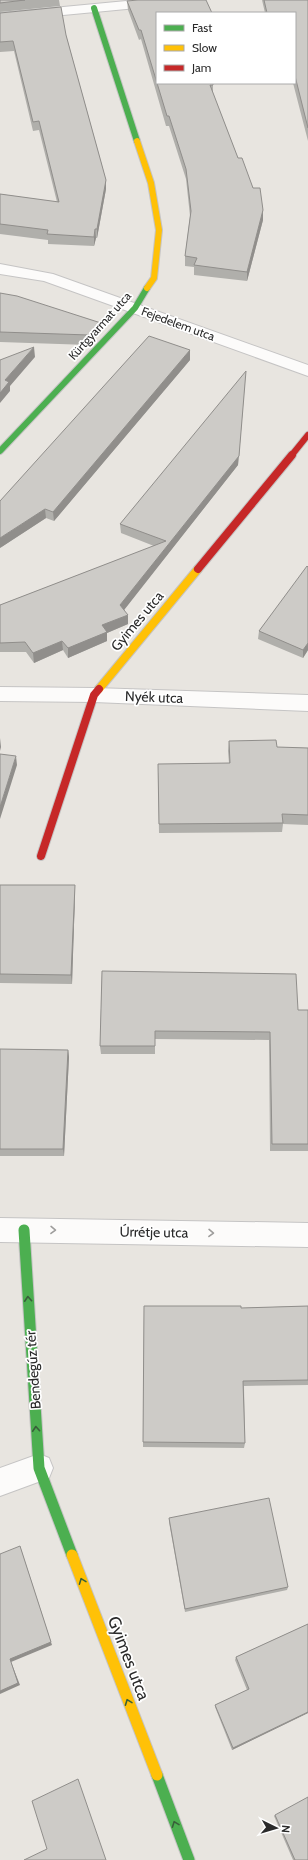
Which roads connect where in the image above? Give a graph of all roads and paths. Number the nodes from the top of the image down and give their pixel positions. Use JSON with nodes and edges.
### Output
{"nodes":[{"id":1,"x":179,"y":0,"type":"edge"},
{"id":2,"x":94,"y":8,"type":"junction"},
{"id":3,"x":0,"y":17,"type":"edge"},
{"id":4,"x":0,"y":269,"type":"edge"},
{"id":5,"x":135,"y":308,"type":"junction"},
{"id":6,"x":308,"y":371,"type":"edge"},
{"id":7,"x":308,"y":435,"type":"edge"},
{"id":8,"x":0,"y":451,"type":"edge"},
{"id":9,"x":0,"y":694,"type":"edge"},
{"id":10,"x":94,"y":695,"type":"junction"},
{"id":11,"x":308,"y":703,"type":"edge"},
{"id":12,"x":41,"y":856,"type":"dead end"},
{"id":13,"x":0,"y":1230,"type":"edge"},
{"id":14,"x":24,"y":1230,"type":"junction"},
{"id":15,"x":308,"y":1235,"type":"edge"},
{"id":16,"x":39,"y":1468,"type":"junction"},
{"id":17,"x":0,"y":1482,"type":"edge"},
{"id":18,"x":189,"y":1860,"type":"edge"}],
"edges":[{"from":1,"to":2,"type":"street"},
{"from":2,"to":3,"type":"street"},
{"from":2,"to":5,"type":"street","name":"Kürtgyarmat utca"},
{"from":4,"to":5,"type":"street","name":"Fejedelem utca"},
{"from":5,"to":6,"type":"street","name":"Fejedelem utca"},
{"from":5,"to":8,"type":"street","name":"Kürtgyarmat utca"},
{"from":7,"to":10,"type":"street","name":"Gyimes utca"},
{"from":9,"to":10,"type":"street","name":"Nyék utca"},
{"from":10,"to":11,"type":"street","name":"Nyék utca"},
{"from":10,"to":12,"type":"street","name":"Gyimes utca"},
{"from":13,"to":14,"type":"street","name":"Úrrétje utca"},
{"from":14,"to":15,"type":"street","name":"Úrrétje utca","one_way":true},
{"from":16,"to":14,"type":"street","name":"Bendegúz tér","one_way":true},
{"from":16,"to":17,"type":"street"},
{"from":18,"to":16,"type":"street","name":"Gyimes utca","one_way":true}]}
